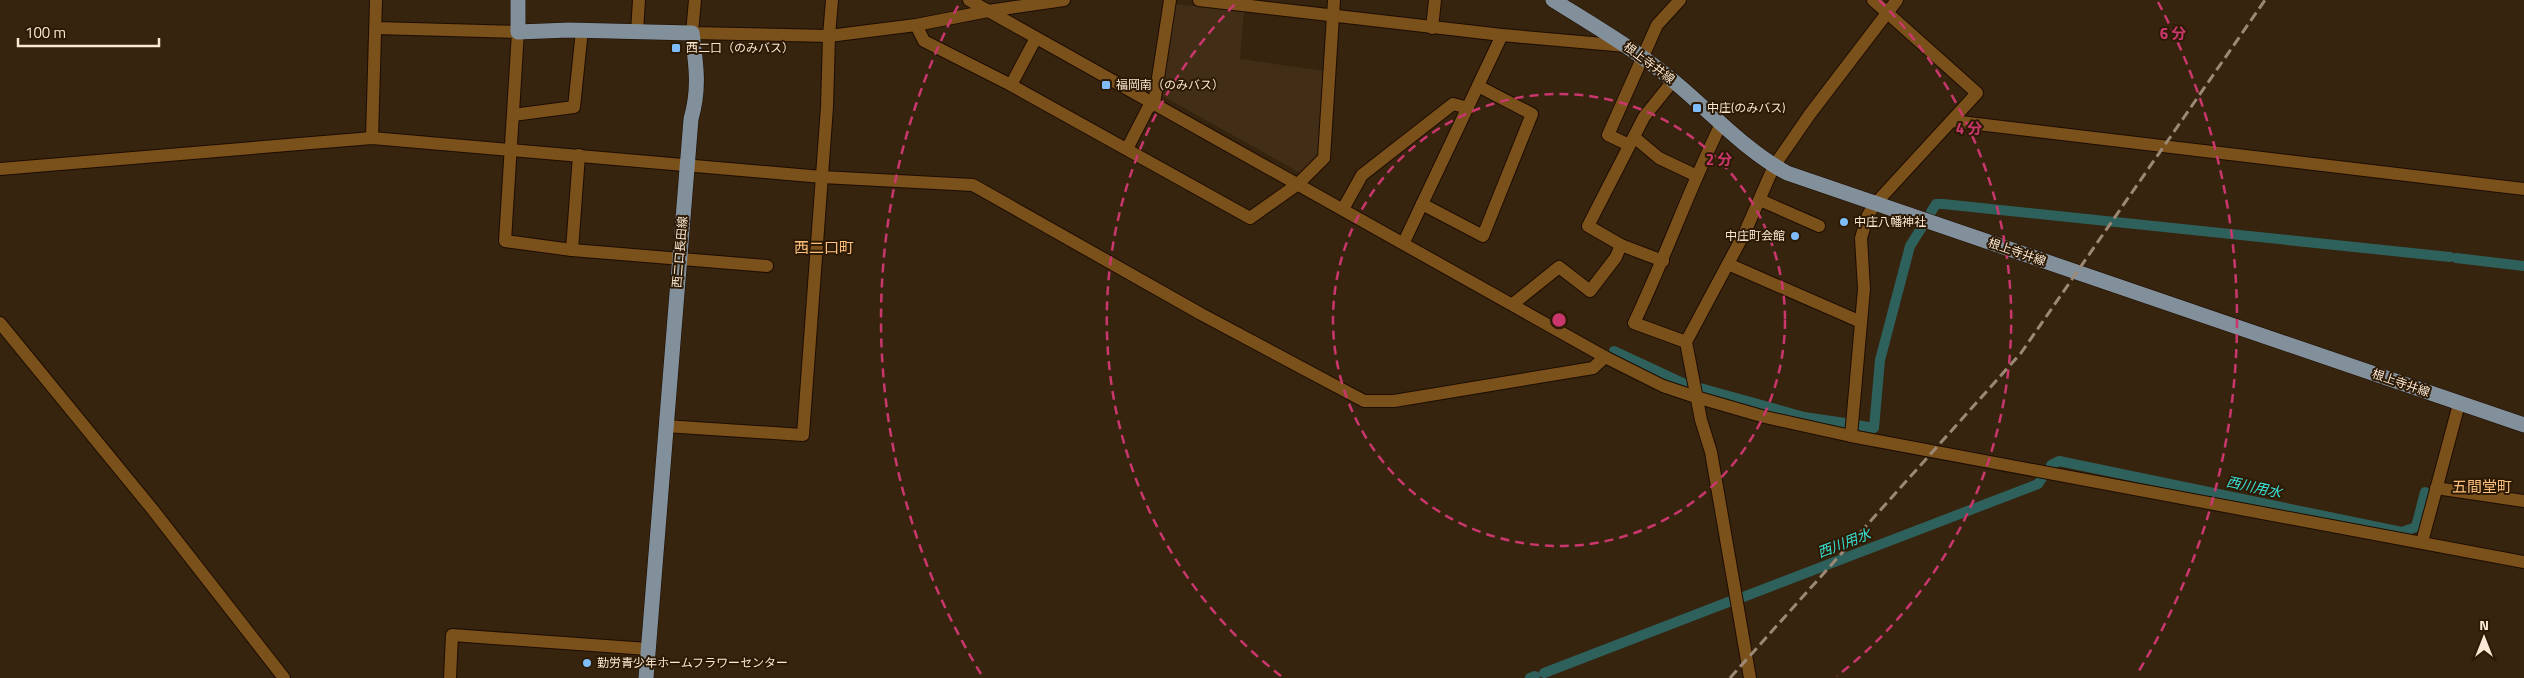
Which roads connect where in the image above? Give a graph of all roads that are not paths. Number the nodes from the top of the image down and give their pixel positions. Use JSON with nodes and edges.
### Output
{"nodes":[{"id":1,"x":376,"y":0,"type":"edge"},
{"id":2,"x":518,"y":0,"type":"edge"},
{"id":3,"x":639,"y":0,"type":"edge"},
{"id":4,"x":695,"y":0,"type":"edge"},
{"id":5,"x":832,"y":0,"type":"edge"},
{"id":6,"x":969,"y":0,"type":"edge"},
{"id":7,"x":1064,"y":0,"type":"edge"},
{"id":8,"x":1170,"y":0,"type":"edge"},
{"id":9,"x":1199,"y":0,"type":"edge"},
{"id":10,"x":1334,"y":0,"type":"edge"},
{"id":11,"x":1435,"y":0,"type":"edge"},
{"id":12,"x":1553,"y":0,"type":"edge"},
{"id":13,"x":1680,"y":0,"type":"edge"},
{"id":14,"x":1873,"y":0,"type":"edge"},
{"id":15,"x":1897,"y":0,"type":"edge"},
{"id":16,"x":1250,"y":3,"type":"edge"},
{"id":17,"x":988,"y":11,"type":"junction"},
{"id":18,"x":1886,"y":12,"type":"junction"},
{"id":19,"x":1332,"y":17,"type":"junction"},
{"id":20,"x":916,"y":25,"type":"junction"},
{"id":21,"x":376,"y":28,"type":"junction"},
{"id":22,"x":1432,"y":28,"type":"junction"},
{"id":23,"x":582,"y":30,"type":"junction"},
{"id":24,"x":518,"y":32,"type":"junction"},
{"id":25,"x":637,"y":32,"type":"junction"},
{"id":26,"x":692,"y":33,"type":"junction"},
{"id":27,"x":1502,"y":35,"type":"junction"},
{"id":28,"x":829,"y":36,"type":"junction"},
{"id":29,"x":1036,"y":38,"type":"junction"},
{"id":30,"x":1628,"y":46,"type":"junction"},
{"id":31,"x":1643,"y":57,"type":"junction"},
{"id":32,"x":1673,"y":81,"type":"junction"},
{"id":33,"x":1011,"y":85,"type":"junction"},
{"id":34,"x":1478,"y":86,"type":"junction"},
{"id":35,"x":1154,"y":104,"type":"junction"},
{"id":36,"x":1468,"y":108,"type":"junction"},
{"id":37,"x":513,"y":115,"type":"junction"},
{"id":38,"x":1952,"y":121,"type":"junction"},
{"id":39,"x":1721,"y":124,"type":"junction"},
{"id":40,"x":372,"y":138,"type":"junction"},
{"id":41,"x":1631,"y":141,"type":"junction"},
{"id":42,"x":511,"y":149,"type":"junction"},
{"id":43,"x":1127,"y":149,"type":"junction"},
{"id":44,"x":579,"y":155,"type":"junction"},
{"id":45,"x":687,"y":165,"type":"junction"},
{"id":46,"x":1774,"y":166,"type":"junction"},
{"id":47,"x":0,"y":169,"type":"edge"},
{"id":48,"x":1697,"y":176,"type":"junction"},
{"id":49,"x":822,"y":177,"type":"junction"},
{"id":50,"x":1298,"y":184,"type":"junction"},
{"id":51,"x":2524,"y":189,"type":"edge"},
{"id":52,"x":1760,"y":200,"type":"junction"},
{"id":53,"x":1422,"y":204,"type":"junction"},
{"id":54,"x":1875,"y":204,"type":"junction"},
{"id":55,"x":1343,"y":209,"type":"junction"},
{"id":56,"x":1819,"y":226,"type":"dead end"},
{"id":57,"x":1404,"y":242,"type":"junction"},
{"id":58,"x":1622,"y":245,"type":"junction"},
{"id":59,"x":572,"y":250,"type":"junction"},
{"id":60,"x":679,"y":258,"type":"junction"},
{"id":61,"x":1663,"y":261,"type":"junction"},
{"id":62,"x":1728,"y":264,"type":"junction"},
{"id":63,"x":767,"y":266,"type":"dead end"},
{"id":64,"x":1513,"y":304,"type":"junction"},
{"id":65,"x":1861,"y":322,"type":"junction"},
{"id":66,"x":0,"y":323,"type":"edge"},
{"id":67,"x":1686,"y":342,"type":"junction"},
{"id":68,"x":1605,"y":358,"type":"junction"},
{"id":69,"x":1696,"y":398,"type":"junction"},
{"id":70,"x":2459,"y":404,"type":"junction"},
{"id":71,"x":665,"y":426,"type":"junction"},
{"id":72,"x":2524,"y":426,"type":"edge"},
{"id":73,"x":1851,"y":436,"type":"junction"},
{"id":74,"x":2436,"y":488,"type":"junction"},
{"id":75,"x":2524,"y":502,"type":"edge"},
{"id":76,"x":2422,"y":542,"type":"junction"},
{"id":77,"x":2524,"y":562,"type":"edge"},
{"id":78,"x":648,"y":649,"type":"junction"},
{"id":79,"x":284,"y":678,"type":"edge"},
{"id":80,"x":450,"y":678,"type":"edge"},
{"id":81,"x":646,"y":678,"type":"edge"},
{"id":82,"x":1750,"y":678,"type":"edge"}],
"edges":[{"from":1,"to":21,"type":"street"},
{"from":2,"to":24,"type":"main road"},
{"from":3,"to":25,"type":"street"},
{"from":4,"to":26,"type":"street"},
{"from":5,"to":28,"type":"street"},
{"from":6,"to":17,"type":"street"},
{"from":7,"to":17,"type":"street"},
{"from":8,"to":35,"type":"street"},
{"from":9,"to":16,"type":"street"},
{"from":10,"to":19,"type":"street"},
{"from":11,"to":22,"type":"street"},
{"from":12,"to":30,"type":"main road","name":"根上寺井線"},
{"from":13,"to":31,"type":"street"},
{"from":14,"to":18,"type":"street"},
{"from":15,"to":18,"type":"street"},
{"from":16,"to":19,"type":"street"},
{"from":17,"to":20,"type":"street"},
{"from":17,"to":29,"type":"street"},
{"from":18,"to":38,"type":"street"},
{"from":18,"to":46,"type":"street"},
{"from":19,"to":22,"type":"street"},
{"from":19,"to":50,"type":"street"},
{"from":20,"to":28,"type":"street"},
{"from":20,"to":33,"type":"street"},
{"from":21,"to":24,"type":"street"},
{"from":21,"to":40,"type":"street"},
{"from":22,"to":27,"type":"street"},
{"from":23,"to":24,"type":"main road"},
{"from":23,"to":25,"type":"main road"},
{"from":23,"to":37,"type":"street"},
{"from":24,"to":37,"type":"street"},
{"from":25,"to":26,"type":"main road"},
{"from":26,"to":28,"type":"street"},
{"from":26,"to":45,"type":"main road","name":"西二口長田線"},
{"from":27,"to":30,"type":"street"},
{"from":27,"to":34,"type":"street"},
{"from":28,"to":49,"type":"street"},
{"from":29,"to":33,"type":"street"},
{"from":29,"to":35,"type":"street"},
{"from":30,"to":31,"type":"main road","name":"根上寺井線"},
{"from":31,"to":32,"type":"main road","name":"根上寺井線"},
{"from":31,"to":41,"type":"street"},
{"from":32,"to":39,"type":"main road","name":"根上寺井線"},
{"from":32,"to":41,"type":"street"},
{"from":33,"to":43,"type":"street"},
{"from":34,"to":36,"type":"street"},
{"from":34,"to":53,"type":"street"},
{"from":35,"to":43,"type":"street"},
{"from":35,"to":50,"type":"street"},
{"from":36,"to":53,"type":"street"},
{"from":36,"to":55,"type":"street"},
{"from":37,"to":42,"type":"street"},
{"from":38,"to":51,"type":"street"},
{"from":38,"to":54,"type":"street"},
{"from":39,"to":46,"type":"main road","name":"根上寺井線"},
{"from":39,"to":48,"type":"street"},
{"from":40,"to":42,"type":"street"},
{"from":40,"to":47,"type":"street"},
{"from":41,"to":48,"type":"street"},
{"from":41,"to":58,"type":"street"},
{"from":42,"to":44,"type":"street"},
{"from":42,"to":59,"type":"street"},
{"from":43,"to":50,"type":"street"},
{"from":44,"to":45,"type":"street"},
{"from":44,"to":59,"type":"street"},
{"from":45,"to":49,"type":"street"},
{"from":45,"to":60,"type":"main road","name":"西二口長田線"},
{"from":46,"to":52,"type":"street"},
{"from":46,"to":54,"type":"main road","name":"根上寺井線"},
{"from":48,"to":61,"type":"street"},
{"from":49,"to":68,"type":"street"},
{"from":49,"to":71,"type":"street"},
{"from":50,"to":55,"type":"street"},
{"from":52,"to":56,"type":"street"},
{"from":52,"to":62,"type":"street"},
{"from":53,"to":57,"type":"street"},
{"from":54,"to":65,"type":"street"},
{"from":54,"to":70,"type":"main road","name":"根上寺井線"},
{"from":55,"to":57,"type":"street"},
{"from":57,"to":64,"type":"street"},
{"from":58,"to":61,"type":"street"},
{"from":58,"to":64,"type":"street"},
{"from":59,"to":60,"type":"street"},
{"from":60,"to":63,"type":"street"},
{"from":60,"to":71,"type":"main road","name":"西二口長田線"},
{"from":61,"to":67,"type":"street"},
{"from":62,"to":65,"type":"street"},
{"from":62,"to":67,"type":"street"},
{"from":64,"to":68,"type":"street"},
{"from":65,"to":73,"type":"street"},
{"from":66,"to":79,"type":"street"},
{"from":67,"to":69,"type":"street"},
{"from":68,"to":69,"type":"street"},
{"from":69,"to":73,"type":"street"},
{"from":69,"to":82,"type":"street"},
{"from":70,"to":72,"type":"main road","name":"根上寺井線"},
{"from":70,"to":74,"type":"street"},
{"from":71,"to":78,"type":"main road","name":"西二口長田線"},
{"from":73,"to":76,"type":"street"},
{"from":74,"to":75,"type":"street"},
{"from":74,"to":76,"type":"street"},
{"from":76,"to":77,"type":"street"},
{"from":78,"to":80,"type":"street"},
{"from":78,"to":81,"type":"main road","name":"西二口長田線"}]}
